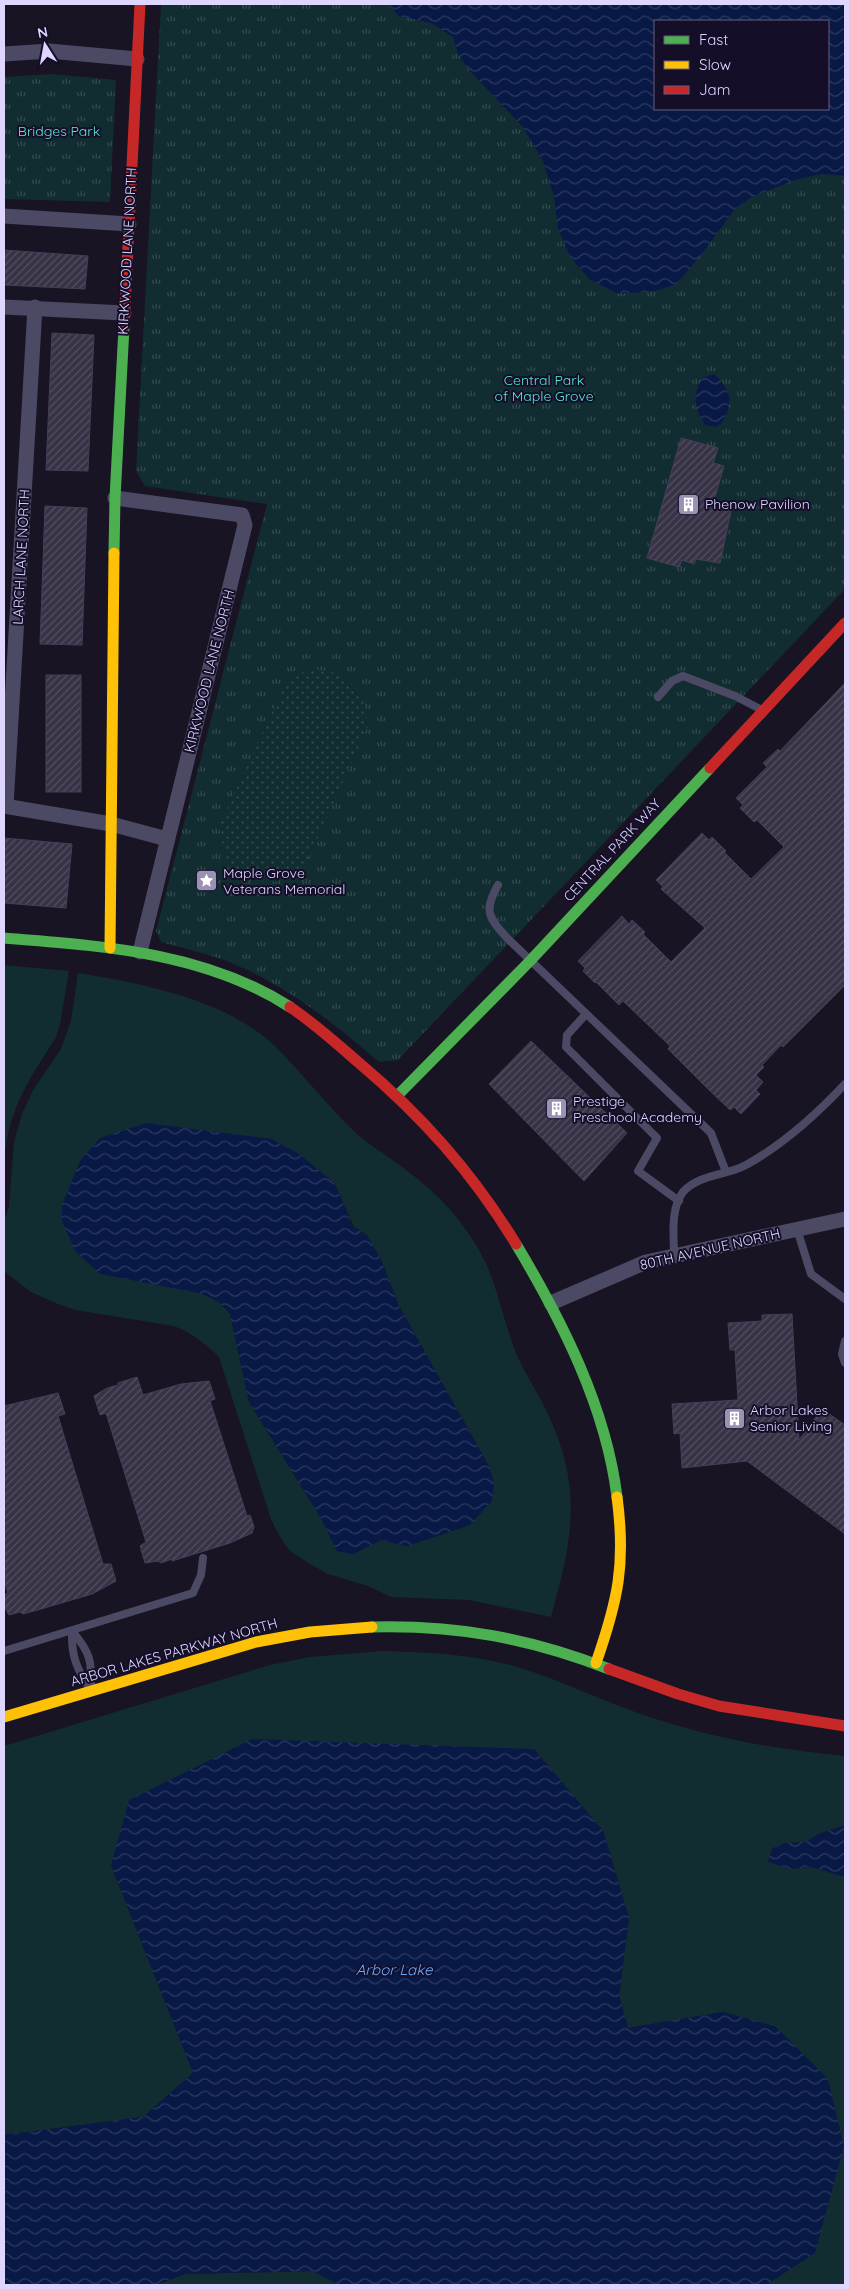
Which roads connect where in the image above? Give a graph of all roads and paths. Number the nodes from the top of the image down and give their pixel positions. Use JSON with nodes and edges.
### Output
{"nodes":[{"id":1,"x":140,"y":4,"type":"edge"},
{"id":2,"x":4,"y":54,"type":"edge"},
{"id":3,"x":137,"y":60,"type":"junction"},
{"id":4,"x":4,"y":216,"type":"edge"},
{"id":5,"x":129,"y":224,"type":"junction"},
{"id":6,"x":4,"y":307,"type":"edge"},
{"id":7,"x":35,"y":307,"type":"junction"},
{"id":8,"x":124,"y":313,"type":"junction"},
{"id":9,"x":115,"y":498,"type":"junction"},
{"id":10,"x":845,"y":623,"type":"edge"},
{"id":11,"x":658,"y":698,"type":"dead end"},
{"id":12,"x":762,"y":710,"type":"junction"},
{"id":13,"x":5,"y":806,"type":"edge"},
{"id":14,"x":111,"y":824,"type":"junction"},
{"id":15,"x":167,"y":839,"type":"junction"},
{"id":16,"x":498,"y":885,"type":"dead end"},
{"id":17,"x":4,"y":938,"type":"edge"},
{"id":18,"x":110,"y":948,"type":"junction"},
{"id":19,"x":140,"y":952,"type":"junction"},
{"id":20,"x":530,"y":961,"type":"junction"},
{"id":21,"x":586,"y":1014,"type":"junction"},
{"id":22,"x":845,"y":1084,"type":"edge"},
{"id":23,"x":397,"y":1096,"type":"junction"},
{"id":24,"x":726,"y":1172,"type":"junction"},
{"id":25,"x":679,"y":1201,"type":"junction"},
{"id":26,"x":845,"y":1219,"type":"edge"},
{"id":27,"x":797,"y":1229,"type":"junction"},
{"id":28,"x":674,"y":1255,"type":"junction"},
{"id":29,"x":845,"y":1299,"type":"edge"},
{"id":30,"x":551,"y":1303,"type":"junction"},
{"id":31,"x":845,"y":1341,"type":"edge"},
{"id":32,"x":845,"y":1363,"type":"edge"},
{"id":33,"x":203,"y":1558,"type":"dead end"},
{"id":34,"x":72,"y":1631,"type":"junction"},
{"id":35,"x":4,"y":1651,"type":"edge"},
{"id":36,"x":596,"y":1664,"type":"junction"},
{"id":37,"x":91,"y":1691,"type":"junction"},
{"id":38,"x":4,"y":1717,"type":"edge"},
{"id":39,"x":845,"y":1717,"type":"edge"},
{"id":40,"x":821,"y":1722,"type":"junction"},
{"id":41,"x":845,"y":1726,"type":"edge"}],
"edges":[{"from":1,"to":3,"type":"street","name":"KIRKWOOD LANE NORTH"},
{"from":2,"to":3,"type":"street"},
{"from":3,"to":5,"type":"street","name":"KIRKWOOD LANE NORTH"},
{"from":4,"to":5,"type":"street"},
{"from":5,"to":8,"type":"street","name":"KIRKWOOD LANE NORTH"},
{"from":6,"to":7,"type":"street"},
{"from":7,"to":8,"type":"street"},
{"from":7,"to":13,"type":"street","name":"LARCH LANE NORTH"},
{"from":8,"to":9,"type":"street","name":"KIRKWOOD LANE NORTH"},
{"from":9,"to":14,"type":"street","name":"KIRKWOOD LANE NORTH"},
{"from":9,"to":15,"type":"street","name":"KIRKWOOD LANE NORTH"},
{"from":10,"to":12,"type":"street","name":"CENTRAL PARK WAY"},
{"from":11,"to":12,"type":"lane"},
{"from":12,"to":20,"type":"street","name":"CENTRAL PARK WAY"},
{"from":13,"to":14,"type":"street"},
{"from":14,"to":15,"type":"street"},
{"from":14,"to":18,"type":"street","name":"KIRKWOOD LANE NORTH"},
{"from":15,"to":19,"type":"street","name":"KIRKWOOD LANE NORTH"},
{"from":16,"to":20,"type":"lane"},
{"from":17,"to":18,"type":"street"},
{"from":18,"to":19,"type":"street"},
{"from":19,"to":23,"type":"street"},
{"from":20,"to":21,"type":"lane"},
{"from":20,"to":23,"type":"street","name":"CENTRAL PARK WAY"},
{"from":21,"to":24,"type":"lane"},
{"from":21,"to":25,"type":"lane"},
{"from":22,"to":24,"type":"lane"},
{"from":23,"to":30,"type":"street"},
{"from":24,"to":25,"type":"lane"},
{"from":25,"to":28,"type":"lane"},
{"from":26,"to":27,"type":"street","name":"80TH AVENUE NORTH"},
{"from":27,"to":28,"type":"street","name":"80TH AVENUE NORTH"},
{"from":27,"to":29,"type":"lane"},
{"from":28,"to":30,"type":"street","name":"80TH AVENUE NORTH"},
{"from":30,"to":36,"type":"street"},
{"from":31,"to":32,"type":"lane"},
{"from":33,"to":34,"type":"lane"},
{"from":34,"to":35,"type":"lane"},
{"from":34,"to":37,"type":"lane"},
{"from":34,"to":37,"type":"lane"},
{"from":36,"to":37,"type":"street","name":"ARBOR LAKES PARKWAY NORTH"},
{"from":36,"to":40,"type":"street","name":"ARBOR LAKES PARKWAY NORTH"},
{"from":37,"to":38,"type":"street","name":"ARBOR LAKES PARKWAY NORTH"},
{"from":39,"to":40,"type":"street","name":"ARBOR LAKES PARKWAY NORTH"},
{"from":40,"to":41,"type":"street","name":"ARBOR LAKES PARKWAY NORTH"}]}
